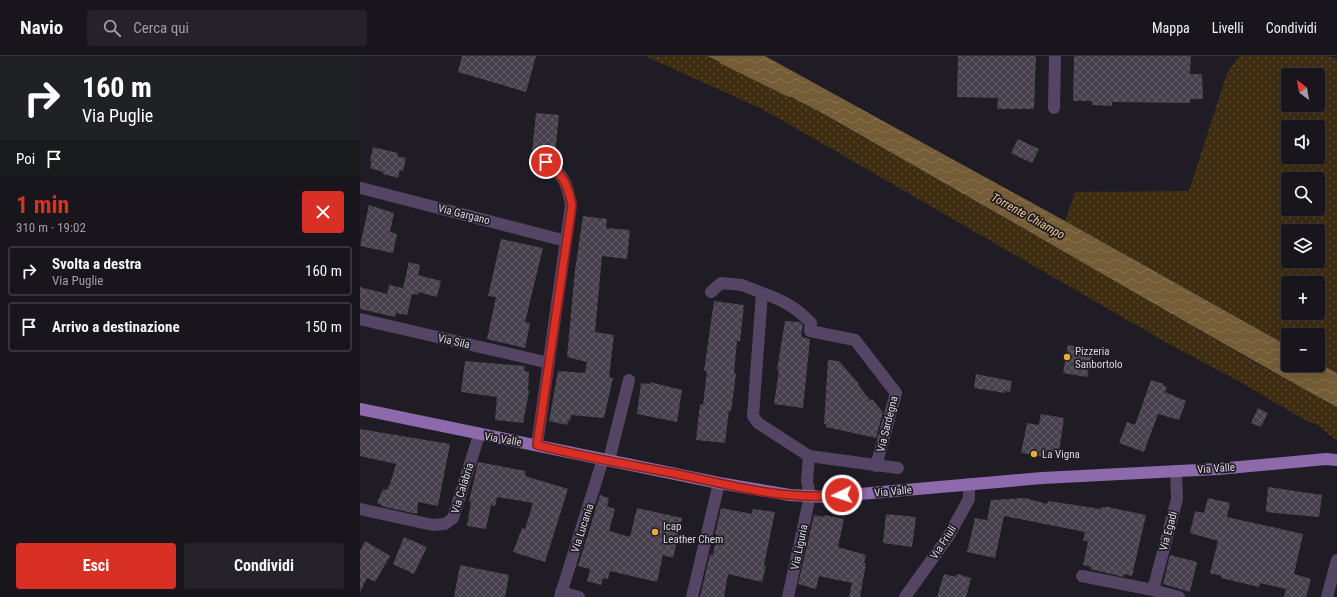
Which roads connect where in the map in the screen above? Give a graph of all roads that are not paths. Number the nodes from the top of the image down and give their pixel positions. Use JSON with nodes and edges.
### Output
{"nodes":[{"id":1,"x":1055,"y":56,"type":"edge"},
{"id":2,"x":1054,"y":108,"type":"dead end"},
{"id":3,"x":546,"y":162,"type":"dead end"},
{"id":4,"x":361,"y":188,"type":"edge"},
{"id":5,"x":566,"y":241,"type":"junction"},
{"id":6,"x":711,"y":292,"type":"dead end"},
{"id":7,"x":762,"y":293,"type":"junction"},
{"id":8,"x":360,"y":319,"type":"edge"},
{"id":9,"x":549,"y":363,"type":"junction"},
{"id":10,"x":629,"y":380,"type":"dead end"},
{"id":11,"x":360,"y":409,"type":"edge"},
{"id":12,"x":479,"y":434,"type":"junction"},
{"id":13,"x":537,"y":445,"type":"junction"},
{"id":14,"x":809,"y":456,"type":"junction"},
{"id":15,"x":606,"y":460,"type":"junction"},
{"id":16,"x":1337,"y":460,"type":"edge"},
{"id":17,"x":876,"y":466,"type":"junction"},
{"id":18,"x":898,"y":468,"type":"dead end"},
{"id":19,"x":1176,"y":471,"type":"junction"},
{"id":20,"x":719,"y":483,"type":"junction"},
{"id":21,"x":969,"y":484,"type":"junction"},
{"id":22,"x":810,"y":496,"type":"junction"},
{"id":23,"x":360,"y":509,"type":"edge"},
{"id":24,"x":1336,"y":566,"type":"edge"},
{"id":25,"x":1082,"y":576,"type":"dead end"},
{"id":26,"x":1153,"y":590,"type":"junction"},
{"id":27,"x":561,"y":594,"type":"edge"},
{"id":28,"x":908,"y":596,"type":"edge"},
{"id":29,"x":579,"y":597,"type":"edge"},
{"id":30,"x":692,"y":597,"type":"edge"},
{"id":31,"x":788,"y":597,"type":"edge"},
{"id":32,"x":1179,"y":597,"type":"edge"},
{"id":33,"x":1327,"y":597,"type":"edge"}],
"edges":[{"from":1,"to":2,"type":"street"},
{"from":3,"to":5,"type":"street"},
{"from":4,"to":5,"type":"street","name":"Via Gargano"},
{"from":5,"to":9,"type":"street"},
{"from":6,"to":7,"type":"street","name":"Via Sardegna"},
{"from":7,"to":14,"type":"street","name":"Via Sardegna"},
{"from":7,"to":17,"type":"street","name":"Via Sardegna"},
{"from":8,"to":9,"type":"street","name":"Via Sila"},
{"from":9,"to":13,"type":"street"},
{"from":10,"to":15,"type":"street","name":"Via Lucania"},
{"from":11,"to":12,"type":"main road","name":"Via Valle"},
{"from":12,"to":13,"type":"main road","name":"Via Valle"},
{"from":12,"to":23,"type":"street","name":"Via Calabria"},
{"from":13,"to":15,"type":"main road","name":"Via Valle"},
{"from":14,"to":17,"type":"street","name":"Via Sardegna"},
{"from":14,"to":22,"type":"street"},
{"from":15,"to":20,"type":"main road","name":"Via Valle"},
{"from":15,"to":27,"type":"street","name":"Via Lucania"},
{"from":16,"to":19,"type":"main road","name":"Via Valle"},
{"from":17,"to":18,"type":"street","name":"Via Sardegna"},
{"from":19,"to":21,"type":"main road","name":"Via Valle"},
{"from":19,"to":26,"type":"street","name":"Via Egadi"},
{"from":20,"to":22,"type":"main road","name":"Via Valle"},
{"from":20,"to":30,"type":"street"},
{"from":21,"to":22,"type":"main road","name":"Via Valle"},
{"from":21,"to":28,"type":"street","name":"Via Friuli"},
{"from":22,"to":31,"type":"street","name":"Via Liguria"},
{"from":24,"to":33,"type":"street"},
{"from":25,"to":26,"type":"street"},
{"from":26,"to":32,"type":"street"},
{"from":27,"to":29,"type":"street"}]}
